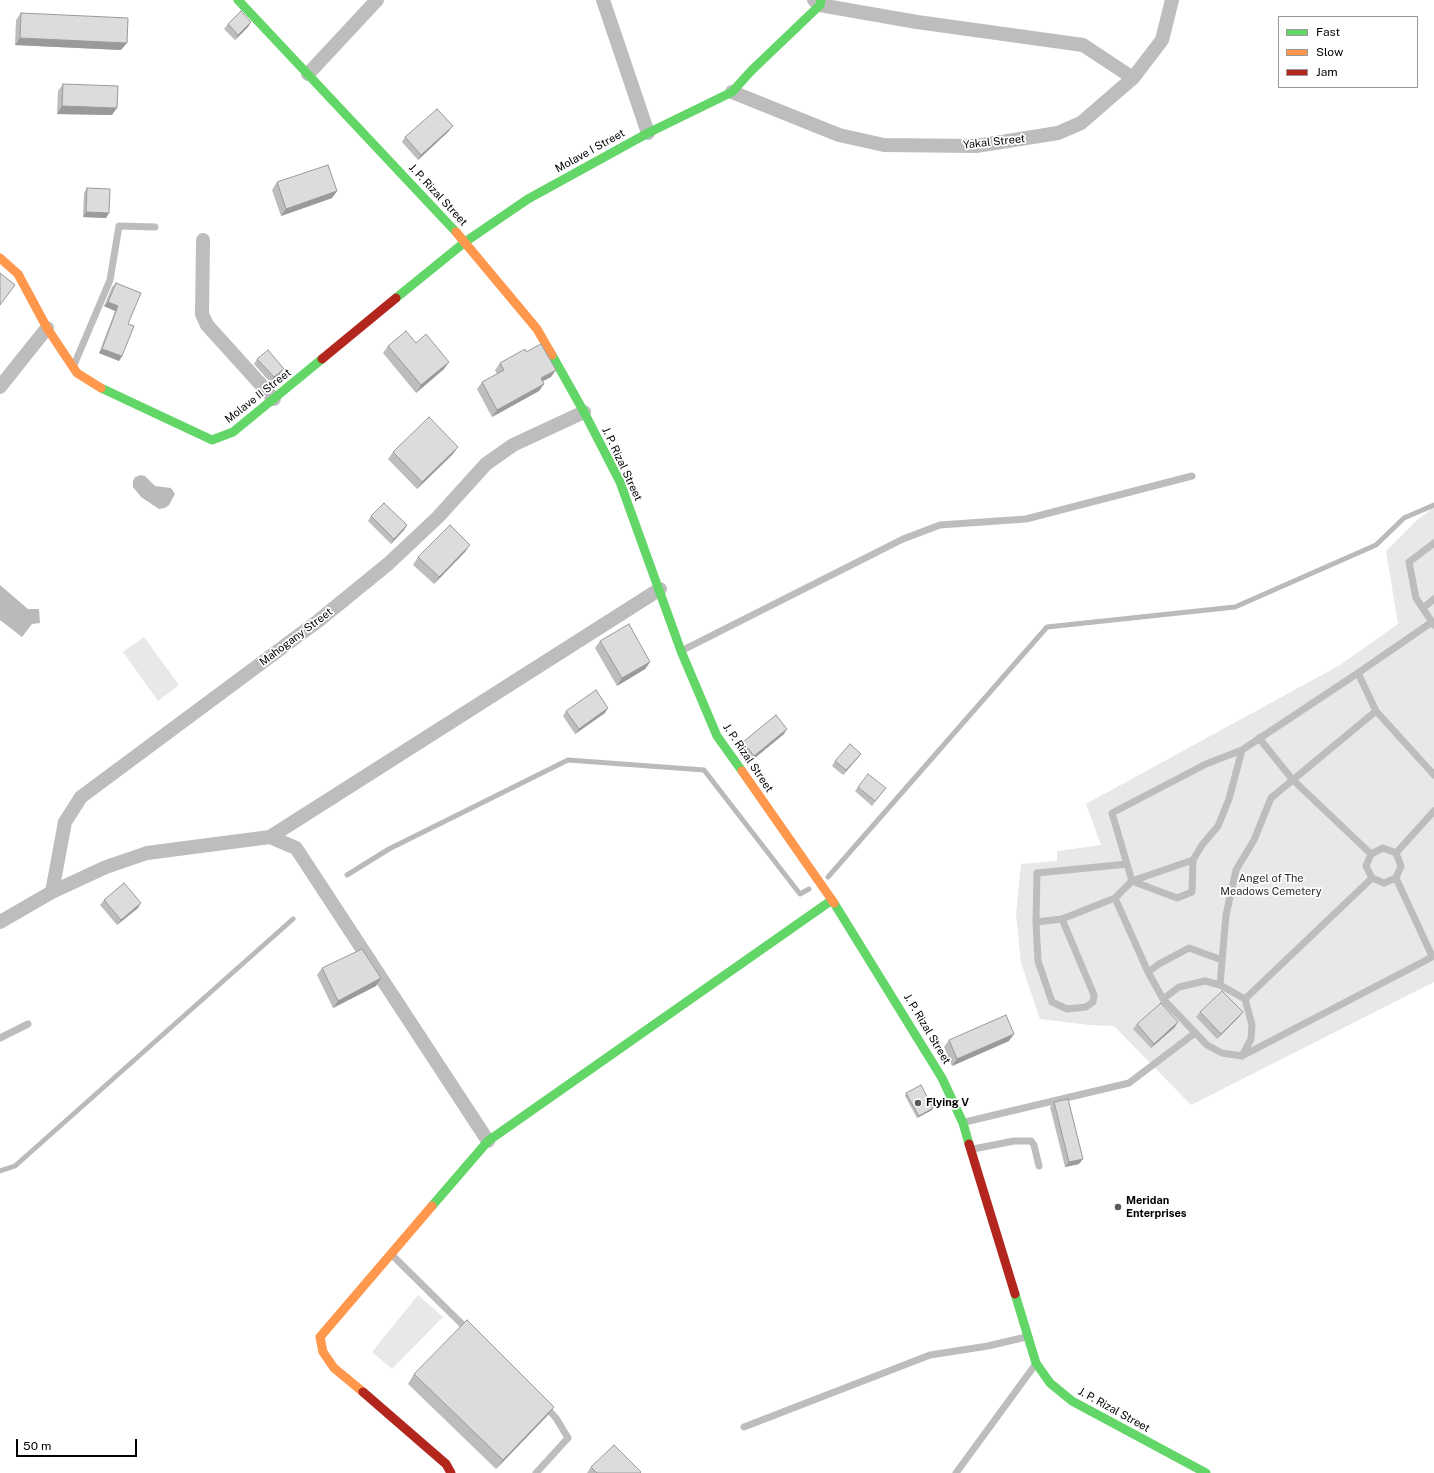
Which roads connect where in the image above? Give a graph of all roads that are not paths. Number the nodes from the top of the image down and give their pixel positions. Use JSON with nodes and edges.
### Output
{"nodes":[{"id":1,"x":238,"y":0,"type":"edge"},
{"id":2,"x":377,"y":0,"type":"edge"},
{"id":3,"x":602,"y":0,"type":"edge"},
{"id":4,"x":1172,"y":0,"type":"edge"},
{"id":5,"x":818,"y":2,"type":"edge"},
{"id":6,"x":308,"y":74,"type":"junction"},
{"id":7,"x":1133,"y":78,"type":"junction"},
{"id":8,"x":732,"y":92,"type":"junction"},
{"id":9,"x":648,"y":133,"type":"junction"},
{"id":10,"x":155,"y":227,"type":"dead end"},
{"id":11,"x":203,"y":240,"type":"dead end"},
{"id":12,"x":465,"y":242,"type":"junction"},
{"id":13,"x":0,"y":258,"type":"edge"},
{"id":14,"x":47,"y":328,"type":"junction"},
{"id":15,"x":73,"y":367,"type":"junction"},
{"id":16,"x":0,"y":387,"type":"edge"},
{"id":17,"x":274,"y":399,"type":"junction"},
{"id":18,"x":584,"y":412,"type":"junction"},
{"id":19,"x":1192,"y":476,"type":"dead end"},
{"id":20,"x":1434,"y":543,"type":"edge"},
{"id":21,"x":660,"y":589,"type":"junction"},
{"id":22,"x":1434,"y":599,"type":"edge"},
{"id":23,"x":1423,"y":608,"type":"junction"},
{"id":24,"x":1433,"y":624,"type":"edge"},
{"id":25,"x":682,"y":651,"type":"junction"},
{"id":26,"x":1358,"y":673,"type":"junction"},
{"id":27,"x":1376,"y":711,"type":"junction"},
{"id":28,"x":1259,"y":738,"type":"junction"},
{"id":29,"x":1242,"y":750,"type":"junction"},
{"id":30,"x":1434,"y":776,"type":"edge"},
{"id":31,"x":1292,"y":779,"type":"junction"},
{"id":32,"x":1434,"y":812,"type":"edge"},
{"id":33,"x":270,"y":836,"type":"junction"},
{"id":34,"x":1396,"y":853,"type":"junction"},
{"id":35,"x":1371,"y":854,"type":"junction"},
{"id":36,"x":1193,"y":860,"type":"junction"},
{"id":37,"x":1127,"y":864,"type":"junction"},
{"id":38,"x":1372,"y":878,"type":"junction"},
{"id":39,"x":1396,"y":878,"type":"junction"},
{"id":40,"x":1132,"y":881,"type":"junction"},
{"id":41,"x":52,"y":892,"type":"junction"},
{"id":42,"x":1114,"y":898,"type":"junction"},
{"id":43,"x":832,"y":900,"type":"junction"},
{"id":44,"x":1062,"y":919,"type":"junction"},
{"id":45,"x":0,"y":922,"type":"edge"},
{"id":46,"x":1036,"y":922,"type":"junction"},
{"id":47,"x":1433,"y":956,"type":"edge"},
{"id":48,"x":1222,"y":960,"type":"junction"},
{"id":49,"x":1148,"y":972,"type":"junction"},
{"id":50,"x":1220,"y":985,"type":"junction"},
{"id":51,"x":1163,"y":999,"type":"junction"},
{"id":52,"x":1245,"y":999,"type":"junction"},
{"id":53,"x":28,"y":1024,"type":"dead end"},
{"id":54,"x":1195,"y":1032,"type":"junction"},
{"id":55,"x":0,"y":1038,"type":"edge"},
{"id":56,"x":1242,"y":1056,"type":"junction"},
{"id":57,"x":963,"y":1123,"type":"junction"},
{"id":58,"x":488,"y":1141,"type":"junction"},
{"id":59,"x":971,"y":1149,"type":"junction"},
{"id":60,"x":1039,"y":1166,"type":"dead end"},
{"id":61,"x":391,"y":1254,"type":"junction"},
{"id":62,"x":1028,"y":1336,"type":"junction"},
{"id":63,"x":475,"y":1338,"type":"edge"},
{"id":64,"x":1036,"y":1363,"type":"junction"},
{"id":65,"x":540,"y":1402,"type":"edge"},
{"id":66,"x":744,"y":1427,"type":"dead end"},
{"id":67,"x":452,"y":1473,"type":"edge"},
{"id":68,"x":536,"y":1473,"type":"edge"},
{"id":69,"x":956,"y":1473,"type":"edge"},
{"id":70,"x":1206,"y":1473,"type":"edge"}],
"edges":[{"from":1,"to":6,"type":"street","name":"J. P. Rizal Street"},
{"from":2,"to":6,"type":"street"},
{"from":3,"to":9,"type":"street"},
{"from":4,"to":7,"type":"street","name":"Yakal Street"},
{"from":5,"to":7,"type":"street"},
{"from":5,"to":8,"type":"street"},
{"from":6,"to":12,"type":"street","name":"J. P. Rizal Street"},
{"from":7,"to":8,"type":"street","name":"Yakal Street"},
{"from":8,"to":9,"type":"street","name":"Molave I Street"},
{"from":9,"to":12,"type":"street","name":"Molave I Street"},
{"from":10,"to":15,"type":"lane"},
{"from":11,"to":17,"type":"street"},
{"from":12,"to":17,"type":"street","name":"Molave II Street"},
{"from":12,"to":18,"type":"street","name":"J. P. Rizal Street"},
{"from":13,"to":14,"type":"street","name":"Molave II Street"},
{"from":14,"to":15,"type":"street","name":"Molave II Street"},
{"from":14,"to":16,"type":"street"},
{"from":15,"to":17,"type":"street","name":"Molave II Street"},
{"from":18,"to":21,"type":"street","name":"J. P. Rizal Street"},
{"from":18,"to":41,"type":"street","name":"Mahogany Street"},
{"from":19,"to":25,"type":"lane"},
{"from":20,"to":23,"type":"lane"},
{"from":21,"to":25,"type":"street","name":"J. P. Rizal Street"},
{"from":21,"to":33,"type":"street"},
{"from":22,"to":23,"type":"lane"},
{"from":23,"to":24,"type":"lane"},
{"from":24,"to":26,"type":"lane"},
{"from":25,"to":43,"type":"street","name":"J. P. Rizal Street"},
{"from":26,"to":27,"type":"lane"},
{"from":26,"to":28,"type":"lane"},
{"from":27,"to":30,"type":"lane"},
{"from":27,"to":31,"type":"lane"},
{"from":28,"to":29,"type":"lane"},
{"from":28,"to":31,"type":"lane"},
{"from":29,"to":36,"type":"lane"},
{"from":29,"to":37,"type":"lane"},
{"from":31,"to":35,"type":"lane"},
{"from":31,"to":48,"type":"lane"},
{"from":32,"to":34,"type":"lane"},
{"from":33,"to":41,"type":"street"},
{"from":33,"to":58,"type":"street"},
{"from":34,"to":35,"type":"lane"},
{"from":34,"to":39,"type":"lane"},
{"from":35,"to":38,"type":"lane"},
{"from":36,"to":40,"type":"lane"},
{"from":36,"to":40,"type":"lane"},
{"from":37,"to":40,"type":"lane"},
{"from":37,"to":46,"type":"lane"},
{"from":38,"to":39,"type":"lane"},
{"from":38,"to":52,"type":"lane"},
{"from":39,"to":47,"type":"lane"},
{"from":40,"to":42,"type":"lane"},
{"from":41,"to":45,"type":"street"},
{"from":42,"to":44,"type":"lane"},
{"from":42,"to":49,"type":"lane"},
{"from":43,"to":57,"type":"street","name":"J. P. Rizal Street"},
{"from":43,"to":58,"type":"street"},
{"from":44,"to":46,"type":"lane"},
{"from":44,"to":46,"type":"lane"},
{"from":47,"to":56,"type":"lane"},
{"from":48,"to":49,"type":"lane"},
{"from":48,"to":50,"type":"lane"},
{"from":49,"to":51,"type":"lane"},
{"from":50,"to":51,"type":"lane"},
{"from":50,"to":52,"type":"lane"},
{"from":51,"to":54,"type":"lane"},
{"from":52,"to":56,"type":"lane"},
{"from":53,"to":55,"type":"lane"},
{"from":54,"to":56,"type":"lane"},
{"from":54,"to":57,"type":"lane"},
{"from":57,"to":59,"type":"street","name":"J. P. Rizal Street"},
{"from":58,"to":61,"type":"street"},
{"from":59,"to":60,"type":"lane"},
{"from":59,"to":62,"type":"street","name":"J. P. Rizal Street"},
{"from":61,"to":63,"type":"lane"},
{"from":61,"to":67,"type":"street"},
{"from":62,"to":64,"type":"street","name":"J. P. Rizal Street"},
{"from":62,"to":66,"type":"lane"},
{"from":64,"to":69,"type":"lane"},
{"from":64,"to":70,"type":"street","name":"J. P. Rizal Street"},
{"from":65,"to":68,"type":"lane"}]}
